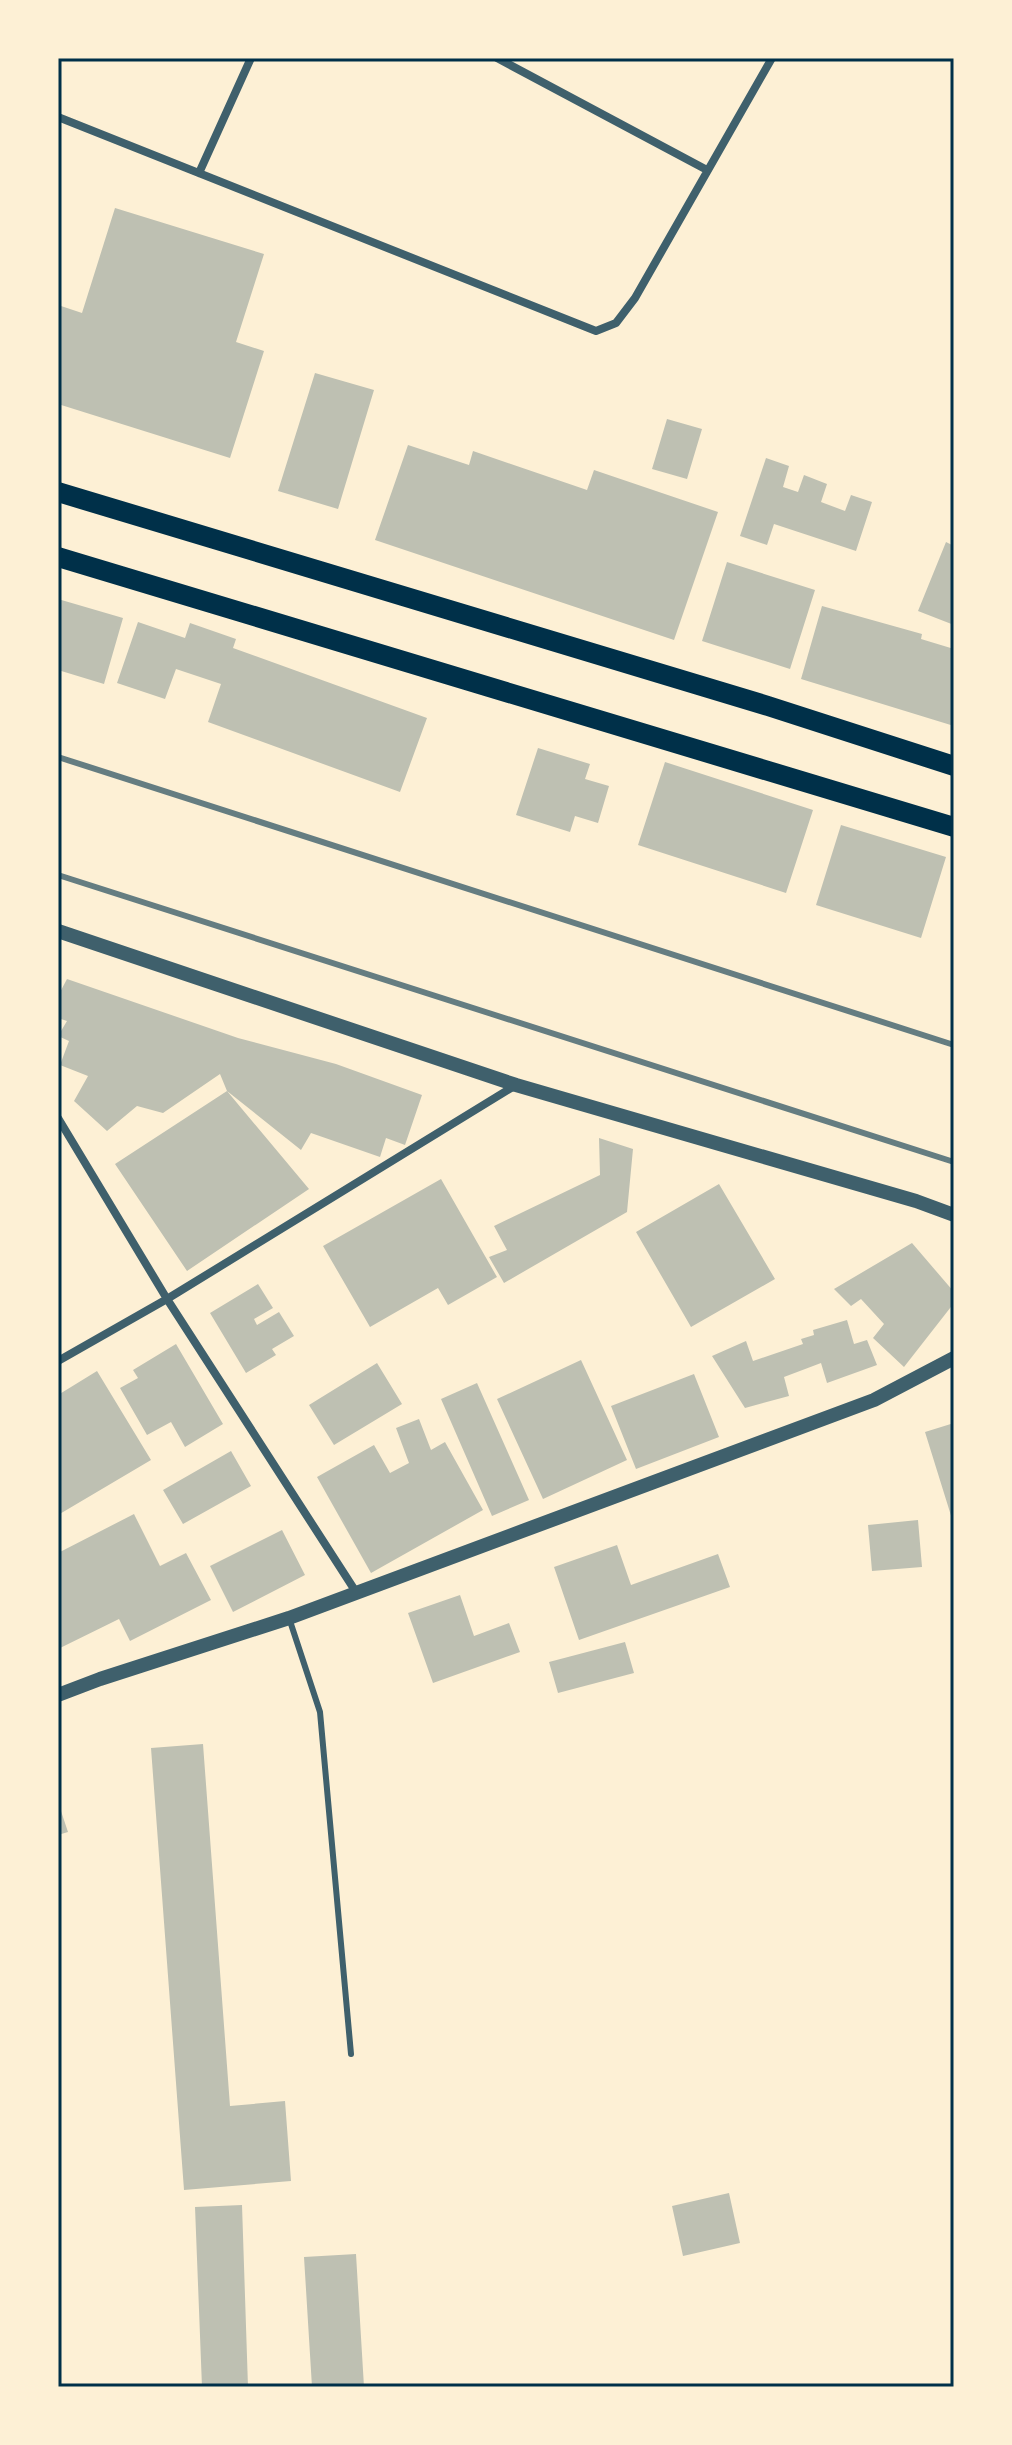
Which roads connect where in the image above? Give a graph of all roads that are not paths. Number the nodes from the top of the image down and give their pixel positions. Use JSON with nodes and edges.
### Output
{"nodes":[{"id":1,"x":251,"y":58,"type":"edge"},
{"id":2,"x":497,"y":58,"type":"edge"},
{"id":3,"x":772,"y":58,"type":"edge"},
{"id":4,"x":58,"y":117,"type":"edge"},
{"id":5,"x":707,"y":170,"type":"junction"},
{"id":6,"x":199,"y":173,"type":"junction"},
{"id":7,"x":58,"y":492,"type":"edge"},
{"id":8,"x":58,"y":557,"type":"edge"},
{"id":9,"x":954,"y":766,"type":"edge"},
{"id":10,"x":954,"y":827,"type":"edge"},
{"id":11,"x":58,"y":931,"type":"edge"},
{"id":12,"x":516,"y":1085,"type":"junction"},
{"id":13,"x":58,"y":1118,"type":"edge"},
{"id":14,"x":954,"y":1215,"type":"edge"},
{"id":15,"x":167,"y":1299,"type":"junction"},
{"id":16,"x":954,"y":1358,"type":"edge"},
{"id":17,"x":58,"y":1361,"type":"edge"},
{"id":18,"x":356,"y":1592,"type":"junction"},
{"id":19,"x":289,"y":1618,"type":"junction"},
{"id":20,"x":58,"y":1695,"type":"edge"},
{"id":21,"x":351,"y":2054,"type":"dead end"}],
"edges":[{"from":1,"to":6,"type":"street"},
{"from":2,"to":5,"type":"street"},
{"from":3,"to":5,"type":"street"},
{"from":4,"to":6,"type":"street"},
{"from":5,"to":6,"type":"street"},
{"from":7,"to":9,"type":"main road"},
{"from":8,"to":10,"type":"main road"},
{"from":11,"to":12,"type":"street"},
{"from":12,"to":14,"type":"street"},
{"from":12,"to":15,"type":"street"},
{"from":13,"to":15,"type":"street"},
{"from":15,"to":17,"type":"street"},
{"from":15,"to":18,"type":"street"},
{"from":16,"to":18,"type":"street"},
{"from":18,"to":19,"type":"street"},
{"from":19,"to":20,"type":"street"},
{"from":19,"to":21,"type":"lane"}]}
